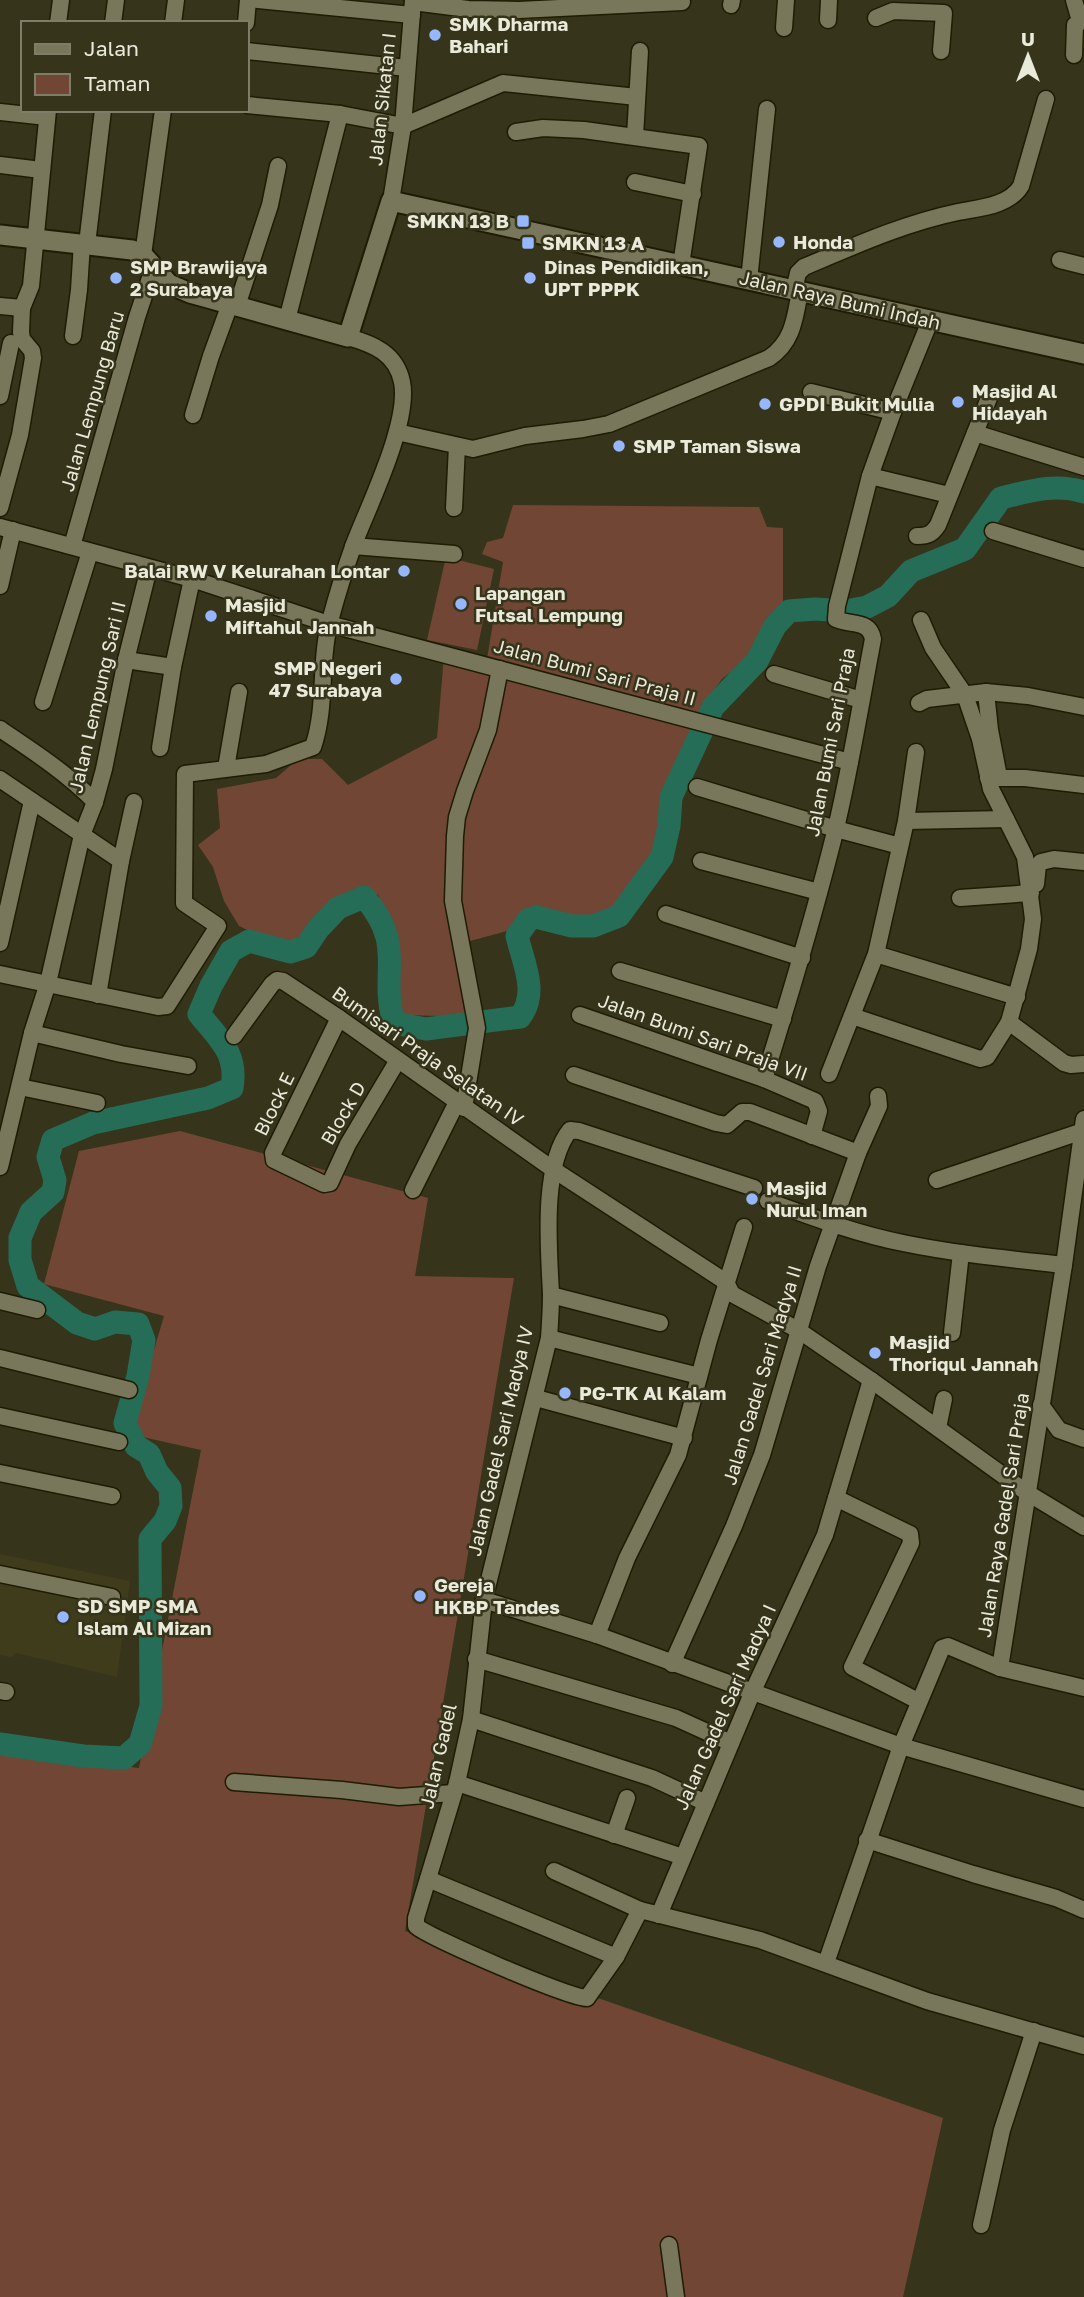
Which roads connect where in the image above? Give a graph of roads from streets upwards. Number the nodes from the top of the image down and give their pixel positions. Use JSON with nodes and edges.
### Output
{"nodes":[{"id":1,"x":61,"y":0,"type":"edge"},
{"id":2,"x":116,"y":0,"type":"edge"},
{"id":3,"x":176,"y":0,"type":"edge"},
{"id":4,"x":248,"y":0,"type":"edge"},
{"id":5,"x":258,"y":0,"type":"edge"},
{"id":6,"x":786,"y":0,"type":"edge"},
{"id":7,"x":829,"y":0,"type":"edge"},
{"id":8,"x":1074,"y":0,"type":"edge"},
{"id":9,"x":682,"y":2,"type":"dead end"},
{"id":10,"x":894,"y":5,"type":"edge"},
{"id":11,"x":412,"y":6,"type":"edge"},
{"id":12,"x":876,"y":18,"type":"dead end"},
{"id":13,"x":828,"y":20,"type":"dead end"},
{"id":14,"x":58,"y":21,"type":"edge"},
{"id":15,"x":113,"y":21,"type":"edge"},
{"id":16,"x":173,"y":21,"type":"edge"},
{"id":17,"x":246,"y":21,"type":"edge"},
{"id":18,"x":1082,"y":21,"type":"edge"},
{"id":19,"x":783,"y":28,"type":"dead end"},
{"id":20,"x":248,"y":51,"type":"edge"},
{"id":21,"x":640,"y":51,"type":"dead end"},
{"id":22,"x":941,"y":51,"type":"dead end"},
{"id":23,"x":1074,"y":55,"type":"dead end"},
{"id":24,"x":407,"y":68,"type":"junction"},
{"id":25,"x":637,"y":97,"type":"junction"},
{"id":26,"x":1045,"y":99,"type":"dead end"},
{"id":27,"x":248,"y":105,"type":"edge"},
{"id":28,"x":767,"y":109,"type":"dead end"},
{"id":29,"x":103,"y":112,"type":"edge"},
{"id":30,"x":163,"y":112,"type":"edge"},
{"id":31,"x":0,"y":113,"type":"edge"},
{"id":32,"x":47,"y":114,"type":"edge"},
{"id":33,"x":340,"y":114,"type":"junction"},
{"id":34,"x":403,"y":126,"type":"junction"},
{"id":35,"x":516,"y":132,"type":"dead end"},
{"id":36,"x":635,"y":136,"type":"junction"},
{"id":37,"x":0,"y":165,"type":"edge"},
{"id":38,"x":278,"y":166,"type":"dead end"},
{"id":39,"x":41,"y":170,"type":"junction"},
{"id":40,"x":635,"y":181,"type":"dead end"},
{"id":41,"x":693,"y":194,"type":"junction"},
{"id":42,"x":391,"y":201,"type":"junction"},
{"id":43,"x":0,"y":235,"type":"edge"},
{"id":44,"x":34,"y":239,"type":"junction"},
{"id":45,"x":84,"y":244,"type":"junction"},
{"id":46,"x":1060,"y":260,"type":"dead end"},
{"id":47,"x":148,"y":262,"type":"junction"},
{"id":48,"x":681,"y":265,"type":"junction"},
{"id":49,"x":1084,"y":266,"type":"edge"},
{"id":50,"x":749,"y":280,"type":"junction"},
{"id":51,"x":797,"y":291,"type":"junction"},
{"id":52,"x":234,"y":305,"type":"junction"},
{"id":53,"x":0,"y":306,"type":"edge"},
{"id":54,"x":22,"y":308,"type":"junction"},
{"id":55,"x":287,"y":320,"type":"junction"},
{"id":56,"x":930,"y":321,"type":"junction"},
{"id":57,"x":73,"y":336,"type":"dead end"},
{"id":58,"x":348,"y":337,"type":"junction"},
{"id":59,"x":12,"y":342,"type":"edge"},
{"id":60,"x":1084,"y":354,"type":"edge"},
{"id":61,"x":811,"y":392,"type":"dead end"},
{"id":62,"x":0,"y":396,"type":"edge"},
{"id":63,"x":989,"y":398,"type":"dead end"},
{"id":64,"x":893,"y":412,"type":"junction"},
{"id":65,"x":193,"y":415,"type":"dead end"},
{"id":66,"x":397,"y":432,"type":"junction"},
{"id":67,"x":975,"y":433,"type":"junction"},
{"id":68,"x":457,"y":446,"type":"junction"},
{"id":69,"x":1084,"y":467,"type":"edge"},
{"id":70,"x":870,"y":476,"type":"junction"},
{"id":71,"x":949,"y":495,"type":"junction"},
{"id":72,"x":0,"y":508,"type":"edge"},
{"id":73,"x":454,"y":508,"type":"dead end"},
{"id":74,"x":7,"y":529,"type":"edge"},
{"id":75,"x":993,"y":531,"type":"dead end"},
{"id":76,"x":917,"y":536,"type":"dead end"},
{"id":77,"x":72,"y":546,"type":"junction"},
{"id":78,"x":354,"y":546,"type":"junction"},
{"id":79,"x":90,"y":552,"type":"junction"},
{"id":80,"x":454,"y":554,"type":"dead end"},
{"id":81,"x":1084,"y":559,"type":"edge"},
{"id":82,"x":149,"y":568,"type":"junction"},
{"id":83,"x":192,"y":579,"type":"junction"},
{"id":84,"x":0,"y":586,"type":"edge"},
{"id":85,"x":921,"y":620,"type":"dead end"},
{"id":86,"x":329,"y":624,"type":"junction"},
{"id":87,"x":126,"y":660,"type":"junction"},
{"id":88,"x":173,"y":667,"type":"junction"},
{"id":89,"x":500,"y":669,"type":"junction"},
{"id":90,"x":774,"y":674,"type":"dead end"},
{"id":91,"x":239,"y":692,"type":"dead end"},
{"id":92,"x":976,"y":693,"type":"junction"},
{"id":93,"x":861,"y":700,"type":"junction"},
{"id":94,"x":43,"y":702,"type":"dead end"},
{"id":95,"x":919,"y":703,"type":"dead end"},
{"id":96,"x":1084,"y":707,"type":"edge"},
{"id":97,"x":0,"y":729,"type":"edge"},
{"id":98,"x":160,"y":748,"type":"dead end"},
{"id":99,"x":916,"y":752,"type":"dead end"},
{"id":100,"x":850,"y":762,"type":"junction"},
{"id":101,"x":226,"y":768,"type":"junction"},
{"id":102,"x":994,"y":777,"type":"junction"},
{"id":103,"x":0,"y":779,"type":"edge"},
{"id":104,"x":1084,"y":785,"type":"edge"},
{"id":105,"x":696,"y":787,"type":"dead end"},
{"id":106,"x":32,"y":801,"type":"junction"},
{"id":107,"x":95,"y":802,"type":"junction"},
{"id":108,"x":134,"y":802,"type":"dead end"},
{"id":109,"x":1006,"y":819,"type":"junction"},
{"id":110,"x":906,"y":821,"type":"junction"},
{"id":111,"x":835,"y":829,"type":"junction"},
{"id":112,"x":82,"y":835,"type":"junction"},
{"id":113,"x":900,"y":846,"type":"junction"},
{"id":114,"x":121,"y":861,"type":"junction"},
{"id":115,"x":701,"y":861,"type":"dead end"},
{"id":116,"x":1084,"y":862,"type":"edge"},
{"id":117,"x":819,"y":892,"type":"junction"},
{"id":118,"x":960,"y":898,"type":"dead end"},
{"id":119,"x":1032,"y":898,"type":"junction"},
{"id":120,"x":666,"y":914,"type":"dead end"},
{"id":121,"x":0,"y":943,"type":"edge"},
{"id":122,"x":876,"y":954,"type":"junction"},
{"id":123,"x":802,"y":958,"type":"junction"},
{"id":124,"x":620,"y":971,"type":"dead end"},
{"id":125,"x":0,"y":974,"type":"edge"},
{"id":126,"x":48,"y":983,"type":"junction"},
{"id":127,"x":98,"y":995,"type":"junction"},
{"id":128,"x":1017,"y":997,"type":"junction"},
{"id":129,"x":580,"y":1016,"type":"dead end"},
{"id":130,"x":852,"y":1016,"type":"junction"},
{"id":131,"x":339,"y":1018,"type":"junction"},
{"id":132,"x":783,"y":1019,"type":"junction"},
{"id":133,"x":1009,"y":1022,"type":"junction"},
{"id":134,"x":32,"y":1033,"type":"junction"},
{"id":135,"x":233,"y":1036,"type":"dead end"},
{"id":136,"x":398,"y":1060,"type":"junction"},
{"id":137,"x":1084,"y":1064,"type":"edge"},
{"id":138,"x":188,"y":1066,"type":"dead end"},
{"id":139,"x":829,"y":1074,"type":"dead end"},
{"id":140,"x":573,"y":1075,"type":"dead end"},
{"id":141,"x":764,"y":1079,"type":"junction"},
{"id":142,"x":20,"y":1087,"type":"junction"},
{"id":143,"x":878,"y":1096,"type":"dead end"},
{"id":144,"x":97,"y":1103,"type":"dead end"},
{"id":145,"x":460,"y":1105,"type":"junction"},
{"id":146,"x":1084,"y":1125,"type":"edge"},
{"id":147,"x":812,"y":1136,"type":"junction"},
{"id":148,"x":858,"y":1153,"type":"junction"},
{"id":149,"x":0,"y":1167,"type":"edge"},
{"id":150,"x":554,"y":1170,"type":"junction"},
{"id":151,"x":937,"y":1180,"type":"dead end"},
{"id":152,"x":324,"y":1184,"type":"joint"},
{"id":153,"x":754,"y":1188,"type":"dead end"},
{"id":154,"x":412,"y":1190,"type":"dead end"},
{"id":155,"x":768,"y":1201,"type":"dead end"},
{"id":156,"x":832,"y":1225,"type":"junction"},
{"id":157,"x":744,"y":1227,"type":"dead end"},
{"id":158,"x":961,"y":1253,"type":"junction"},
{"id":159,"x":1064,"y":1265,"type":"junction"},
{"id":160,"x":726,"y":1282,"type":"junction"},
{"id":161,"x":551,"y":1295,"type":"junction"},
{"id":162,"x":0,"y":1301,"type":"edge"},
{"id":163,"x":37,"y":1310,"type":"dead end"},
{"id":164,"x":660,"y":1323,"type":"dead end"},
{"id":165,"x":798,"y":1331,"type":"junction"},
{"id":166,"x":952,"y":1333,"type":"dead end"},
{"id":167,"x":549,"y":1338,"type":"junction"},
{"id":168,"x":0,"y":1358,"type":"edge"},
{"id":169,"x":699,"y":1376,"type":"junction"},
{"id":170,"x":871,"y":1380,"type":"junction"},
{"id":171,"x":129,"y":1390,"type":"dead end"},
{"id":172,"x":536,"y":1398,"type":"junction"},
{"id":173,"x":944,"y":1399,"type":"dead end"},
{"id":174,"x":1041,"y":1405,"type":"junction"},
{"id":175,"x":0,"y":1416,"type":"edge"},
{"id":176,"x":938,"y":1428,"type":"junction"},
{"id":177,"x":684,"y":1438,"type":"junction"},
{"id":178,"x":1084,"y":1439,"type":"edge"},
{"id":179,"x":119,"y":1442,"type":"dead end"},
{"id":180,"x":0,"y":1473,"type":"edge"},
{"id":181,"x":1027,"y":1492,"type":"junction"},
{"id":182,"x":112,"y":1496,"type":"dead end"},
{"id":183,"x":835,"y":1498,"type":"junction"},
{"id":184,"x":1084,"y":1527,"type":"edge"},
{"id":185,"x":0,"y":1574,"type":"edge"},
{"id":186,"x":112,"y":1597,"type":"dead end"},
{"id":187,"x":484,"y":1600,"type":"junction"},
{"id":188,"x":597,"y":1635,"type":"junction"},
{"id":189,"x":476,"y":1659,"type":"junction"},
{"id":190,"x":672,"y":1664,"type":"junction"},
{"id":191,"x":1000,"y":1668,"type":"junction"},
{"id":192,"x":1084,"y":1688,"type":"edge"},
{"id":193,"x":753,"y":1691,"type":"junction"},
{"id":194,"x":918,"y":1701,"type":"junction"},
{"id":195,"x":471,"y":1719,"type":"junction"},
{"id":196,"x":731,"y":1743,"type":"junction"},
{"id":197,"x":901,"y":1746,"type":"junction"},
{"id":198,"x":233,"y":1782,"type":"dead end"},
{"id":199,"x":455,"y":1788,"type":"junction"},
{"id":200,"x":627,"y":1798,"type":"dead end"},
{"id":201,"x":1084,"y":1799,"type":"edge"},
{"id":202,"x":706,"y":1803,"type":"junction"},
{"id":203,"x":614,"y":1835,"type":"junction"},
{"id":204,"x":867,"y":1840,"type":"junction"},
{"id":205,"x":683,"y":1857,"type":"junction"},
{"id":206,"x":554,"y":1871,"type":"dead end"},
{"id":207,"x":428,"y":1878,"type":"junction"},
{"id":208,"x":640,"y":1910,"type":"junction"},
{"id":209,"x":1084,"y":1910,"type":"edge"},
{"id":210,"x":659,"y":1914,"type":"junction"},
{"id":211,"x":616,"y":1957,"type":"junction"},
{"id":212,"x":826,"y":1963,"type":"junction"},
{"id":213,"x":1034,"y":2031,"type":"junction"},
{"id":214,"x":1084,"y":2046,"type":"edge"},
{"id":215,"x":981,"y":2225,"type":"dead end"},
{"id":216,"x":669,"y":2245,"type":"dead end"},
{"id":217,"x":676,"y":2297,"type":"edge"}],
"edges":[{"from":1,"to":14,"type":"street"},
{"from":2,"to":15,"type":"street"},
{"from":3,"to":16,"type":"street"},
{"from":4,"to":17,"type":"street"},
{"from":5,"to":11,"type":"street"},
{"from":6,"to":19,"type":"street"},
{"from":7,"to":13,"type":"street"},
{"from":8,"to":18,"type":"street"},
{"from":9,"to":11,"type":"street"},
{"from":10,"to":12,"type":"street"},
{"from":10,"to":22,"type":"street"},
{"from":11,"to":24,"type":"street","name":"Jalan Sikatan I"},
{"from":18,"to":23,"type":"street"},
{"from":20,"to":24,"type":"street"},
{"from":21,"to":25,"type":"street"},
{"from":24,"to":34,"type":"street","name":"Jalan Sikatan I"},
{"from":25,"to":34,"type":"street"},
{"from":25,"to":36,"type":"street"},
{"from":26,"to":51,"type":"street"},
{"from":27,"to":33,"type":"street"},
{"from":28,"to":50,"type":"street"},
{"from":29,"to":45,"type":"street"},
{"from":30,"to":47,"type":"street","name":"Jalan Lempung Baru"},
{"from":31,"to":32,"type":"street"},
{"from":32,"to":39,"type":"street"},
{"from":33,"to":34,"type":"street"},
{"from":33,"to":55,"type":"street"},
{"from":34,"to":42,"type":"street","name":"Jalan Sikatan I"},
{"from":35,"to":36,"type":"street"},
{"from":36,"to":41,"type":"street"},
{"from":37,"to":39,"type":"street"},
{"from":38,"to":52,"type":"street"},
{"from":39,"to":44,"type":"street"},
{"from":40,"to":41,"type":"street"},
{"from":41,"to":48,"type":"street"},
{"from":42,"to":48,"type":"street","name":"Jalan Raya Bumi Indah"},
{"from":42,"to":58,"type":"street"},
{"from":43,"to":44,"type":"street"},
{"from":44,"to":45,"type":"street"},
{"from":44,"to":54,"type":"street"},
{"from":45,"to":47,"type":"street"},
{"from":45,"to":57,"type":"street"},
{"from":46,"to":49,"type":"street"},
{"from":47,"to":52,"type":"street"},
{"from":47,"to":77,"type":"street","name":"Jalan Lempung Baru"},
{"from":48,"to":50,"type":"street","name":"Jalan Raya Bumi Indah"},
{"from":50,"to":51,"type":"street","name":"Jalan Raya Bumi Indah"},
{"from":51,"to":56,"type":"street","name":"Jalan Raya Bumi Indah"},
{"from":51,"to":68,"type":"street"},
{"from":52,"to":55,"type":"street"},
{"from":52,"to":65,"type":"street"},
{"from":53,"to":54,"type":"street"},
{"from":54,"to":59,"type":"street"},
{"from":55,"to":58,"type":"street"},
{"from":56,"to":60,"type":"street","name":"Jalan Raya Bumi Indah"},
{"from":56,"to":64,"type":"street","name":"Jalan Bumi Sari Praja"},
{"from":58,"to":66,"type":"street"},
{"from":59,"to":62,"type":"street"},
{"from":59,"to":72,"type":"street"},
{"from":61,"to":64,"type":"street"},
{"from":63,"to":67,"type":"street"},
{"from":64,"to":70,"type":"street","name":"Jalan Bumi Sari Praja"},
{"from":66,"to":68,"type":"street"},
{"from":66,"to":78,"type":"street"},
{"from":67,"to":69,"type":"street"},
{"from":67,"to":71,"type":"street"},
{"from":68,"to":73,"type":"street"},
{"from":70,"to":71,"type":"street"},
{"from":70,"to":93,"type":"street","name":"Jalan Bumi Sari Praja"},
{"from":71,"to":76,"type":"street"},
{"from":74,"to":77,"type":"street","name":"Jalan Bumi Sari Praja II"},
{"from":74,"to":84,"type":"street"},
{"from":75,"to":81,"type":"street"},
{"from":77,"to":79,"type":"street","name":"Jalan Bumi Sari Praja II"},
{"from":78,"to":80,"type":"street"},
{"from":78,"to":86,"type":"street"},
{"from":79,"to":82,"type":"street","name":"Jalan Bumi Sari Praja II"},
{"from":79,"to":94,"type":"street"},
{"from":82,"to":83,"type":"street","name":"Jalan Bumi Sari Praja II"},
{"from":82,"to":87,"type":"street","name":"Jalan Lempung Sari II"},
{"from":83,"to":86,"type":"street","name":"Jalan Bumi Sari Praja II"},
{"from":83,"to":88,"type":"street"},
{"from":85,"to":92,"type":"street"},
{"from":86,"to":89,"type":"street","name":"Jalan Bumi Sari Praja II"},
{"from":86,"to":101,"type":"street"},
{"from":87,"to":88,"type":"street"},
{"from":87,"to":107,"type":"street","name":"Jalan Lempung Sari II"},
{"from":88,"to":98,"type":"street"},
{"from":89,"to":100,"type":"street","name":"Jalan Bumi Sari Praja II"},
{"from":89,"to":145,"type":"street"},
{"from":90,"to":93,"type":"street"},
{"from":91,"to":101,"type":"street"},
{"from":92,"to":95,"type":"street"},
{"from":92,"to":96,"type":"street"},
{"from":92,"to":102,"type":"street"},
{"from":93,"to":100,"type":"street","name":"Jalan Bumi Sari Praja"},
{"from":97,"to":107,"type":"street"},
{"from":99,"to":110,"type":"street"},
{"from":100,"to":111,"type":"street","name":"Jalan Bumi Sari Praja"},
{"from":101,"to":127,"type":"street"},
{"from":102,"to":104,"type":"street"},
{"from":102,"to":109,"type":"street"},
{"from":103,"to":106,"type":"street"},
{"from":105,"to":111,"type":"street"},
{"from":106,"to":112,"type":"street"},
{"from":106,"to":121,"type":"street"},
{"from":107,"to":112,"type":"street","name":"Jalan Lempung Sari II"},
{"from":108,"to":114,"type":"street"},
{"from":109,"to":110,"type":"street"},
{"from":109,"to":119,"type":"street"},
{"from":110,"to":113,"type":"street"},
{"from":111,"to":113,"type":"street"},
{"from":111,"to":117,"type":"street","name":"Jalan Bumi Sari Praja"},
{"from":112,"to":114,"type":"street"},
{"from":112,"to":126,"type":"street","name":"Jalan Lempung Sari II"},
{"from":113,"to":122,"type":"street"},
{"from":114,"to":127,"type":"street"},
{"from":115,"to":117,"type":"street"},
{"from":116,"to":119,"type":"street"},
{"from":117,"to":123,"type":"street","name":"Jalan Bumi Sari Praja"},
{"from":118,"to":119,"type":"street"},
{"from":119,"to":128,"type":"street"},
{"from":120,"to":123,"type":"street"},
{"from":122,"to":128,"type":"street"},
{"from":122,"to":130,"type":"street"},
{"from":123,"to":132,"type":"street","name":"Jalan Bumi Sari Praja"},
{"from":124,"to":132,"type":"street"},
{"from":125,"to":126,"type":"street"},
{"from":126,"to":127,"type":"street"},
{"from":126,"to":134,"type":"street","name":"Jalan Lempung Sari II"},
{"from":128,"to":133,"type":"street"},
{"from":129,"to":141,"type":"street","name":"Jalan Bumi Sari Praja VII"},
{"from":130,"to":133,"type":"street"},
{"from":130,"to":139,"type":"street"},
{"from":131,"to":135,"type":"street","name":"Bumisari Praja Selatan IV"},
{"from":131,"to":136,"type":"street","name":"Bumisari Praja Selatan IV"},
{"from":131,"to":152,"type":"street","name":"Block E"},
{"from":132,"to":141,"type":"street","name":"Jalan Bumi Sari Praja"},
{"from":133,"to":137,"type":"street"},
{"from":134,"to":138,"type":"street"},
{"from":134,"to":142,"type":"street","name":"Jalan Lempung Sari II"},
{"from":136,"to":145,"type":"street","name":"Bumisari Praja Selatan IV"},
{"from":136,"to":152,"type":"street","name":"Block D"},
{"from":140,"to":147,"type":"street"},
{"from":141,"to":147,"type":"street","name":"Jalan Bumi Sari Praja VII"},
{"from":142,"to":144,"type":"street"},
{"from":142,"to":149,"type":"street","name":"Jalan Lempung Sari II"},
{"from":143,"to":148,"type":"street","name":"Jalan Gadel Sari Madya II"},
{"from":145,"to":150,"type":"street","name":"Bumisari Praja Selatan IV"},
{"from":145,"to":154,"type":"street"},
{"from":146,"to":151,"type":"street"},
{"from":146,"to":159,"type":"street","name":"Jalan Raya Gadel Sari Praja"},
{"from":147,"to":148,"type":"street"},
{"from":148,"to":156,"type":"street","name":"Jalan Gadel Sari Madya II"},
{"from":150,"to":153,"type":"street","name":"Jalan Gadel Sari Madya IV"},
{"from":150,"to":160,"type":"street"},
{"from":150,"to":161,"type":"street","name":"Jalan Gadel Sari Madya IV"},
{"from":155,"to":156,"type":"street"},
{"from":156,"to":158,"type":"street"},
{"from":156,"to":165,"type":"street","name":"Jalan Gadel Sari Madya II"},
{"from":157,"to":160,"type":"street"},
{"from":158,"to":159,"type":"street"},
{"from":158,"to":166,"type":"street"},
{"from":159,"to":174,"type":"street","name":"Jalan Raya Gadel Sari Praja"},
{"from":160,"to":165,"type":"street"},
{"from":160,"to":169,"type":"street"},
{"from":161,"to":164,"type":"street"},
{"from":161,"to":167,"type":"street","name":"Jalan Gadel Sari Madya IV"},
{"from":162,"to":163,"type":"street"},
{"from":165,"to":170,"type":"street"},
{"from":165,"to":190,"type":"street","name":"Jalan Gadel Sari Madya II"},
{"from":167,"to":169,"type":"street"},
{"from":167,"to":172,"type":"street","name":"Jalan Gadel Sari Madya IV"},
{"from":168,"to":171,"type":"street"},
{"from":169,"to":177,"type":"street"},
{"from":170,"to":176,"type":"street"},
{"from":170,"to":183,"type":"street","name":"Jalan Gadel Sari Madya I"},
{"from":172,"to":177,"type":"street"},
{"from":172,"to":187,"type":"street","name":"Jalan Gadel Sari Madya IV"},
{"from":173,"to":176,"type":"street"},
{"from":174,"to":178,"type":"street"},
{"from":174,"to":181,"type":"street","name":"Jalan Raya Gadel Sari Praja"},
{"from":175,"to":179,"type":"street"},
{"from":176,"to":181,"type":"street"},
{"from":177,"to":188,"type":"street"},
{"from":180,"to":182,"type":"street"},
{"from":181,"to":184,"type":"street"},
{"from":181,"to":191,"type":"street","name":"Jalan Raya Gadel Sari Praja"},
{"from":183,"to":193,"type":"street","name":"Jalan Gadel Sari Madya I"},
{"from":183,"to":194,"type":"street"},
{"from":185,"to":186,"type":"street"},
{"from":187,"to":188,"type":"street"},
{"from":187,"to":189,"type":"street","name":"Jalan Gadel"},
{"from":188,"to":190,"type":"street"},
{"from":189,"to":195,"type":"street","name":"Jalan Gadel"},
{"from":189,"to":196,"type":"street"},
{"from":190,"to":193,"type":"street"},
{"from":191,"to":192,"type":"street"},
{"from":191,"to":194,"type":"street","name":"Jalan Raya Gadel Sari Praja"},
{"from":193,"to":196,"type":"street","name":"Jalan Gadel Sari Madya I"},
{"from":193,"to":197,"type":"street"},
{"from":194,"to":197,"type":"street","name":"Jalan Raya Gadel Sari Praja"},
{"from":195,"to":199,"type":"street","name":"Jalan Gadel"},
{"from":195,"to":202,"type":"street"},
{"from":196,"to":202,"type":"street","name":"Jalan Gadel Sari Madya I"},
{"from":197,"to":201,"type":"street"},
{"from":197,"to":204,"type":"street","name":"Jalan Raya Gadel Sari Praja"},
{"from":198,"to":199,"type":"street"},
{"from":199,"to":203,"type":"street"},
{"from":199,"to":207,"type":"street","name":"Jalan Gadel"},
{"from":200,"to":203,"type":"street"},
{"from":202,"to":205,"type":"street","name":"Jalan Gadel Sari Madya I"},
{"from":203,"to":205,"type":"street"},
{"from":204,"to":209,"type":"street"},
{"from":204,"to":212,"type":"street","name":"Jalan Raya Gadel Sari Praja"},
{"from":205,"to":210,"type":"street","name":"Jalan Gadel Sari Madya I"},
{"from":206,"to":208,"type":"street"},
{"from":207,"to":211,"type":"street"},
{"from":207,"to":211,"type":"street","name":"Jalan Gadel"},
{"from":208,"to":210,"type":"street"},
{"from":208,"to":211,"type":"street"},
{"from":210,"to":212,"type":"street"},
{"from":212,"to":213,"type":"street"},
{"from":213,"to":214,"type":"street"},
{"from":213,"to":215,"type":"street"},
{"from":216,"to":217,"type":"street"}]}
